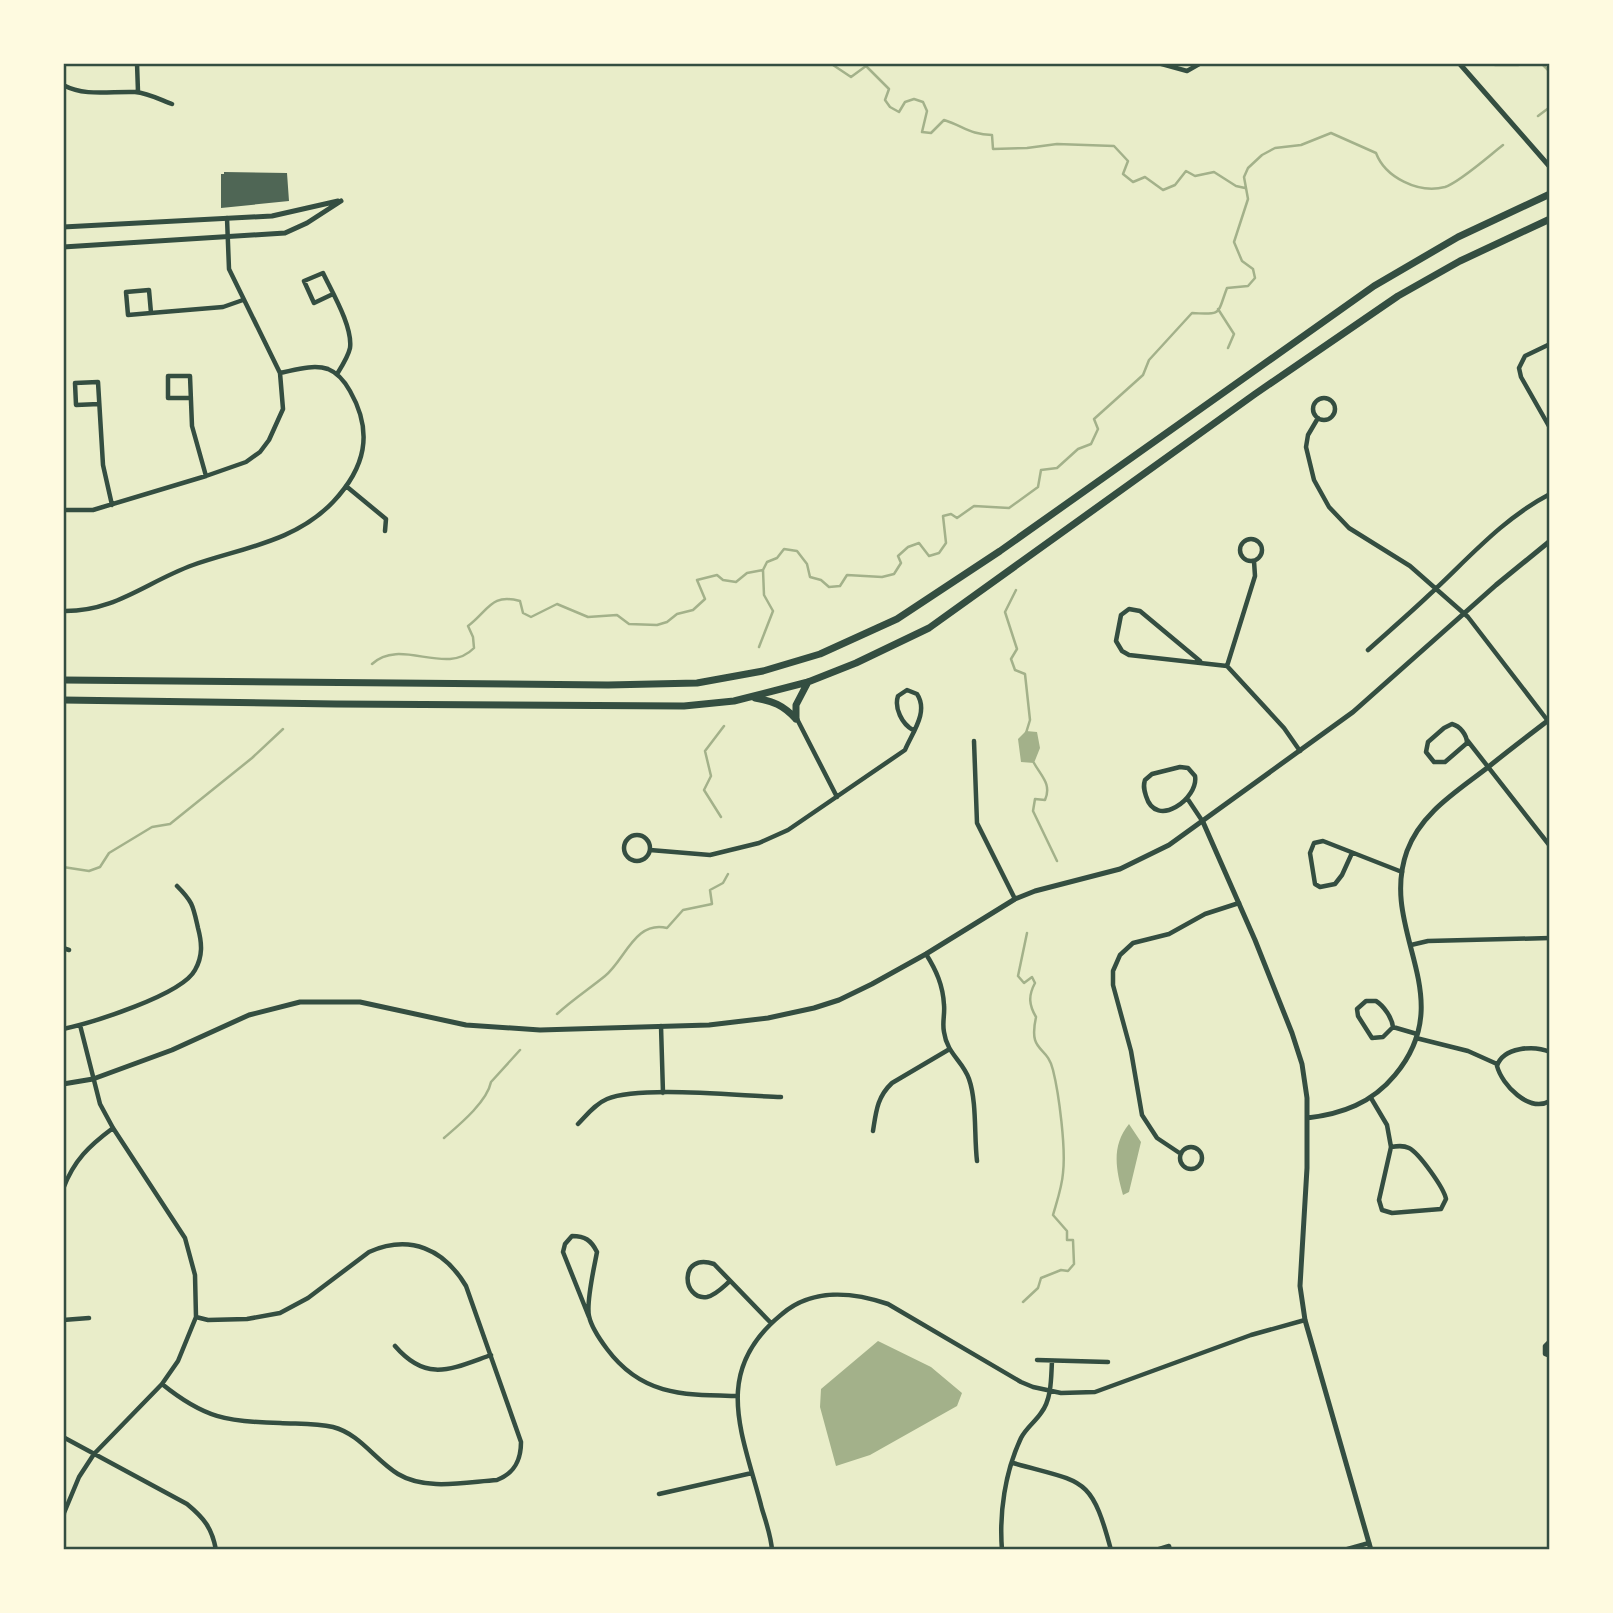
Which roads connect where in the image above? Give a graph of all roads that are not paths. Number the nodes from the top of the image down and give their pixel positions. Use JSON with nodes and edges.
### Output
{"nodes":[{"id":1,"x":137,"y":63,"type":"edge"},
{"id":2,"x":1158,"y":63,"type":"edge"},
{"id":3,"x":1201,"y":63,"type":"edge"},
{"id":4,"x":1459,"y":63,"type":"edge"},
{"id":5,"x":63,"y":85,"type":"edge"},
{"id":6,"x":138,"y":92,"type":"junction"},
{"id":7,"x":172,"y":104,"type":"dead end"},
{"id":8,"x":1550,"y":167,"type":"edge"},
{"id":9,"x":1550,"y":194,"type":"edge"},
{"id":10,"x":227,"y":218,"type":"junction"},
{"id":11,"x":1550,"y":219,"type":"edge"},
{"id":12,"x":63,"y":228,"type":"edge"},
{"id":13,"x":228,"y":237,"type":"junction"},
{"id":14,"x":63,"y":247,"type":"edge"},
{"id":15,"x":333,"y":295,"type":"junction"},
{"id":16,"x":243,"y":300,"type":"junction"},
{"id":17,"x":151,"y":313,"type":"junction"},
{"id":18,"x":1550,"y":344,"type":"edge"},
{"id":19,"x":280,"y":373,"type":"junction"},
{"id":20,"x":337,"y":374,"type":"junction"},
{"id":21,"x":190,"y":398,"type":"junction"},
{"id":22,"x":99,"y":404,"type":"junction"},
{"id":23,"x":1318,"y":418,"type":"junction"},
{"id":24,"x":1550,"y":428,"type":"edge"},
{"id":25,"x":206,"y":476,"type":"junction"},
{"id":26,"x":346,"y":486,"type":"junction"},
{"id":27,"x":1550,"y":494,"type":"edge"},
{"id":28,"x":112,"y":505,"type":"junction"},
{"id":29,"x":63,"y":510,"type":"edge"},
{"id":30,"x":385,"y":531,"type":"dead end"},
{"id":31,"x":1550,"y":541,"type":"edge"},
{"id":32,"x":1254,"y":561,"type":"junction"},
{"id":33,"x":1436,"y":588,"type":"junction"},
{"id":34,"x":63,"y":611,"type":"edge"},
{"id":35,"x":1464,"y":613,"type":"junction"},
{"id":36,"x":1368,"y":650,"type":"dead end"},
{"id":37,"x":1200,"y":661,"type":"junction"},
{"id":38,"x":1227,"y":666,"type":"junction"},
{"id":39,"x":63,"y":680,"type":"edge"},
{"id":40,"x":807,"y":682,"type":"junction"},
{"id":41,"x":751,"y":697,"type":"junction"},
{"id":42,"x":63,"y":700,"type":"edge"},
{"id":43,"x":796,"y":719,"type":"junction"},
{"id":44,"x":1549,"y":720,"type":"edge"},
{"id":45,"x":913,"y":730,"type":"junction"},
{"id":46,"x":1467,"y":740,"type":"junction"},
{"id":47,"x":974,"y":741,"type":"dead end"},
{"id":48,"x":1301,"y":751,"type":"junction"},
{"id":49,"x":1488,"y":766,"type":"junction"},
{"id":50,"x":837,"y":797,"type":"junction"},
{"id":51,"x":1186,"y":798,"type":"junction"},
{"id":52,"x":1203,"y":821,"type":"junction"},
{"id":53,"x":1550,"y":846,"type":"edge"},
{"id":54,"x":650,"y":850,"type":"junction"},
{"id":55,"x":1352,"y":853,"type":"junction"},
{"id":56,"x":1402,"y":872,"type":"junction"},
{"id":57,"x":177,"y":886,"type":"dead end"},
{"id":58,"x":1015,"y":899,"type":"junction"},
{"id":59,"x":1239,"y":903,"type":"junction"},
{"id":60,"x":1550,"y":938,"type":"edge"},
{"id":61,"x":1411,"y":945,"type":"junction"},
{"id":62,"x":63,"y":948,"type":"edge"},
{"id":63,"x":69,"y":950,"type":"dead end"},
{"id":64,"x":926,"y":954,"type":"junction"},
{"id":65,"x":80,"y":1025,"type":"junction"},
{"id":66,"x":661,"y":1026,"type":"junction"},
{"id":67,"x":1393,"y":1027,"type":"junction"},
{"id":68,"x":63,"y":1029,"type":"edge"},
{"id":69,"x":1417,"y":1036,"type":"junction"},
{"id":70,"x":948,"y":1050,"type":"junction"},
{"id":71,"x":1550,"y":1052,"type":"edge"},
{"id":72,"x":1497,"y":1064,"type":"junction"},
{"id":73,"x":93,"y":1079,"type":"junction"},
{"id":74,"x":63,"y":1084,"type":"edge"},
{"id":75,"x":663,"y":1093,"type":"junction"},
{"id":76,"x":781,"y":1097,"type":"dead end"},
{"id":77,"x":1371,"y":1098,"type":"junction"},
{"id":78,"x":1550,"y":1101,"type":"edge"},
{"id":79,"x":1307,"y":1118,"type":"junction"},
{"id":80,"x":578,"y":1124,"type":"dead end"},
{"id":81,"x":113,"y":1128,"type":"junction"},
{"id":82,"x":873,"y":1131,"type":"dead end"},
{"id":83,"x":1391,"y":1147,"type":"junction"},
{"id":84,"x":1181,"y":1154,"type":"junction"},
{"id":85,"x":977,"y":1161,"type":"dead end"},
{"id":86,"x":63,"y":1189,"type":"edge"},
{"id":87,"x":730,"y":1281,"type":"junction"},
{"id":88,"x":196,"y":1317,"type":"junction"},
{"id":89,"x":589,"y":1317,"type":"junction"},
{"id":90,"x":89,"y":1318,"type":"dead end"},
{"id":91,"x":63,"y":1320,"type":"edge"},
{"id":92,"x":1305,"y":1320,"type":"junction"},
{"id":93,"x":771,"y":1322,"type":"junction"},
{"id":94,"x":1550,"y":1341,"type":"edge"},
{"id":95,"x":395,"y":1346,"type":"dead end"},
{"id":96,"x":491,"y":1355,"type":"junction"},
{"id":97,"x":1550,"y":1356,"type":"edge"},
{"id":98,"x":1037,"y":1360,"type":"dead end"},
{"id":99,"x":1052,"y":1361,"type":"junction"},
{"id":100,"x":1108,"y":1362,"type":"dead end"},
{"id":101,"x":162,"y":1384,"type":"junction"},
{"id":102,"x":1049,"y":1391,"type":"junction"},
{"id":103,"x":737,"y":1396,"type":"junction"},
{"id":104,"x":63,"y":1437,"type":"edge"},
{"id":105,"x":94,"y":1454,"type":"junction"},
{"id":106,"x":1013,"y":1463,"type":"junction"},
{"id":107,"x":752,"y":1473,"type":"junction"},
{"id":108,"x":659,"y":1494,"type":"dead end"},
{"id":109,"x":64,"y":1513,"type":"edge"},
{"id":110,"x":63,"y":1522,"type":"edge"},
{"id":111,"x":1369,"y":1543,"type":"junction"},
{"id":112,"x":216,"y":1550,"type":"edge"},
{"id":113,"x":772,"y":1550,"type":"edge"},
{"id":114,"x":1002,"y":1550,"type":"edge"},
{"id":115,"x":1111,"y":1550,"type":"edge"},
{"id":116,"x":1156,"y":1550,"type":"edge"},
{"id":117,"x":1170,"y":1550,"type":"edge"},
{"id":118,"x":1344,"y":1550,"type":"edge"},
{"id":119,"x":1371,"y":1550,"type":"edge"}],
"edges":[{"from":1,"to":6,"type":"street"},
{"from":2,"to":3,"type":"street"},
{"from":4,"to":8,"type":"street"},
{"from":5,"to":6,"type":"street"},
{"from":6,"to":7,"type":"street"},
{"from":9,"to":39,"type":"main road"},
{"from":10,"to":12,"type":"street"},
{"from":10,"to":13,"type":"street"},
{"from":10,"to":13,"type":"street"},
{"from":11,"to":40,"type":"main road"},
{"from":13,"to":14,"type":"street"},
{"from":13,"to":16,"type":"street"},
{"from":15,"to":15,"type":"street"},
{"from":15,"to":20,"type":"street"},
{"from":16,"to":17,"type":"street"},
{"from":16,"to":19,"type":"street"},
{"from":17,"to":17,"type":"street"},
{"from":18,"to":24,"type":"street"},
{"from":19,"to":20,"type":"street"},
{"from":19,"to":25,"type":"street"},
{"from":20,"to":26,"type":"street"},
{"from":21,"to":21,"type":"street"},
{"from":21,"to":25,"type":"street"},
{"from":22,"to":22,"type":"street"},
{"from":22,"to":28,"type":"street"},
{"from":23,"to":23,"type":"street"},
{"from":23,"to":33,"type":"street"},
{"from":25,"to":28,"type":"street"},
{"from":26,"to":30,"type":"street"},
{"from":26,"to":34,"type":"street"},
{"from":27,"to":33,"type":"street"},
{"from":28,"to":29,"type":"street"},
{"from":31,"to":35,"type":"street"},
{"from":32,"to":32,"type":"street"},
{"from":32,"to":38,"type":"street"},
{"from":33,"to":35,"type":"street"},
{"from":33,"to":36,"type":"street"},
{"from":35,"to":44,"type":"street"},
{"from":35,"to":48,"type":"street"},
{"from":37,"to":37,"type":"street"},
{"from":37,"to":38,"type":"street"},
{"from":38,"to":48,"type":"street"},
{"from":40,"to":41,"type":"main road"},
{"from":40,"to":43,"type":"main road"},
{"from":41,"to":42,"type":"main road"},
{"from":41,"to":43,"type":"main road"},
{"from":43,"to":50,"type":"street"},
{"from":44,"to":49,"type":"street"},
{"from":45,"to":45,"type":"street"},
{"from":45,"to":50,"type":"street"},
{"from":46,"to":46,"type":"street"},
{"from":46,"to":49,"type":"street"},
{"from":47,"to":58,"type":"street"},
{"from":48,"to":52,"type":"street"},
{"from":49,"to":53,"type":"street"},
{"from":49,"to":56,"type":"street"},
{"from":50,"to":54,"type":"street"},
{"from":51,"to":51,"type":"street"},
{"from":51,"to":52,"type":"street"},
{"from":52,"to":58,"type":"street"},
{"from":52,"to":59,"type":"street"},
{"from":54,"to":54,"type":"street"},
{"from":55,"to":55,"type":"street"},
{"from":55,"to":56,"type":"street"},
{"from":56,"to":61,"type":"street"},
{"from":57,"to":65,"type":"street"},
{"from":58,"to":64,"type":"street"},
{"from":59,"to":79,"type":"street"},
{"from":59,"to":84,"type":"street"},
{"from":60,"to":61,"type":"street"},
{"from":61,"to":69,"type":"street"},
{"from":62,"to":63,"type":"street"},
{"from":64,"to":66,"type":"street"},
{"from":64,"to":70,"type":"street"},
{"from":65,"to":68,"type":"street"},
{"from":65,"to":73,"type":"street"},
{"from":66,"to":73,"type":"street"},
{"from":66,"to":75,"type":"street"},
{"from":67,"to":67,"type":"street"},
{"from":67,"to":69,"type":"street"},
{"from":69,"to":72,"type":"street"},
{"from":69,"to":77,"type":"street"},
{"from":70,"to":82,"type":"street"},
{"from":70,"to":85,"type":"street"},
{"from":71,"to":72,"type":"street"},
{"from":72,"to":78,"type":"street"},
{"from":73,"to":74,"type":"street"},
{"from":73,"to":81,"type":"street"},
{"from":75,"to":76,"type":"street"},
{"from":75,"to":80,"type":"street"},
{"from":77,"to":79,"type":"street"},
{"from":77,"to":83,"type":"street"},
{"from":79,"to":92,"type":"street"},
{"from":81,"to":86,"type":"street"},
{"from":81,"to":88,"type":"street"},
{"from":83,"to":83,"type":"street"},
{"from":84,"to":84,"type":"street"},
{"from":87,"to":87,"type":"street"},
{"from":87,"to":93,"type":"street"},
{"from":88,"to":96,"type":"street"},
{"from":88,"to":101,"type":"street"},
{"from":89,"to":89,"type":"street"},
{"from":89,"to":103,"type":"street"},
{"from":90,"to":91,"type":"street"},
{"from":92,"to":102,"type":"street"},
{"from":92,"to":111,"type":"street"},
{"from":93,"to":102,"type":"street"},
{"from":93,"to":103,"type":"street"},
{"from":94,"to":97,"type":"street"},
{"from":95,"to":96,"type":"street"},
{"from":96,"to":101,"type":"street"},
{"from":98,"to":99,"type":"street"},
{"from":99,"to":100,"type":"street"},
{"from":99,"to":102,"type":"street"},
{"from":101,"to":105,"type":"street"},
{"from":102,"to":106,"type":"street"},
{"from":103,"to":107,"type":"street"},
{"from":104,"to":105,"type":"street"},
{"from":105,"to":109,"type":"street"},
{"from":105,"to":112,"type":"street"},
{"from":106,"to":114,"type":"street"},
{"from":106,"to":115,"type":"street"},
{"from":107,"to":108,"type":"street"},
{"from":107,"to":113,"type":"street"},
{"from":109,"to":110,"type":"street"},
{"from":111,"to":118,"type":"street"},
{"from":111,"to":119,"type":"street"},
{"from":116,"to":117,"type":"street"}]}
